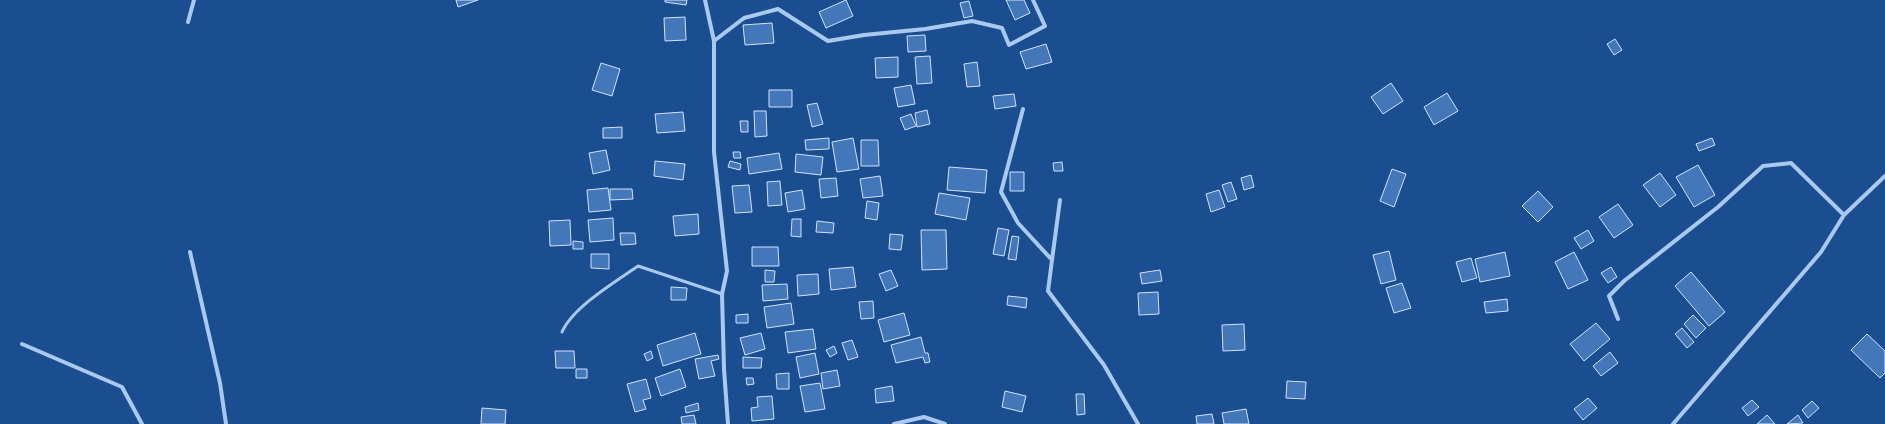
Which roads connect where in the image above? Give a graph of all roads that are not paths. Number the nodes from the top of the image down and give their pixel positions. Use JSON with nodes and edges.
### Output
{"nodes":[{"id":1,"x":194,"y":0,"type":"edge"},
{"id":2,"x":705,"y":0,"type":"edge"},
{"id":3,"x":1033,"y":0,"type":"edge"},
{"id":4,"x":188,"y":22,"type":"dead end"},
{"id":5,"x":714,"y":41,"type":"junction"},
{"id":6,"x":1023,"y":109,"type":"dead end"},
{"id":7,"x":1885,"y":176,"type":"edge"},
{"id":8,"x":1060,"y":200,"type":"dead end"},
{"id":9,"x":1844,"y":215,"type":"junction"},
{"id":10,"x":190,"y":252,"type":"dead end"},
{"id":11,"x":1052,"y":260,"type":"junction"},
{"id":12,"x":722,"y":294,"type":"junction"},
{"id":13,"x":1618,"y":319,"type":"dead end"},
{"id":14,"x":562,"y":332,"type":"dead end"},
{"id":15,"x":22,"y":344,"type":"dead end"},
{"id":16,"x":142,"y":424,"type":"edge"},
{"id":17,"x":226,"y":424,"type":"edge"},
{"id":18,"x":728,"y":424,"type":"edge"},
{"id":19,"x":894,"y":424,"type":"edge"},
{"id":20,"x":945,"y":424,"type":"edge"},
{"id":21,"x":1138,"y":424,"type":"edge"},
{"id":22,"x":1673,"y":424,"type":"edge"}],
"edges":[{"from":1,"to":4,"type":"street"},
{"from":2,"to":5,"type":"street"},
{"from":3,"to":5,"type":"street"},
{"from":5,"to":12,"type":"street"},
{"from":6,"to":11,"type":"street"},
{"from":7,"to":9,"type":"street"},
{"from":8,"to":11,"type":"street"},
{"from":9,"to":13,"type":"street"},
{"from":9,"to":22,"type":"street"},
{"from":10,"to":17,"type":"street"},
{"from":11,"to":21,"type":"street"},
{"from":12,"to":14,"type":"lane"},
{"from":12,"to":18,"type":"street"},
{"from":15,"to":16,"type":"street"},
{"from":19,"to":20,"type":"street"}]}
